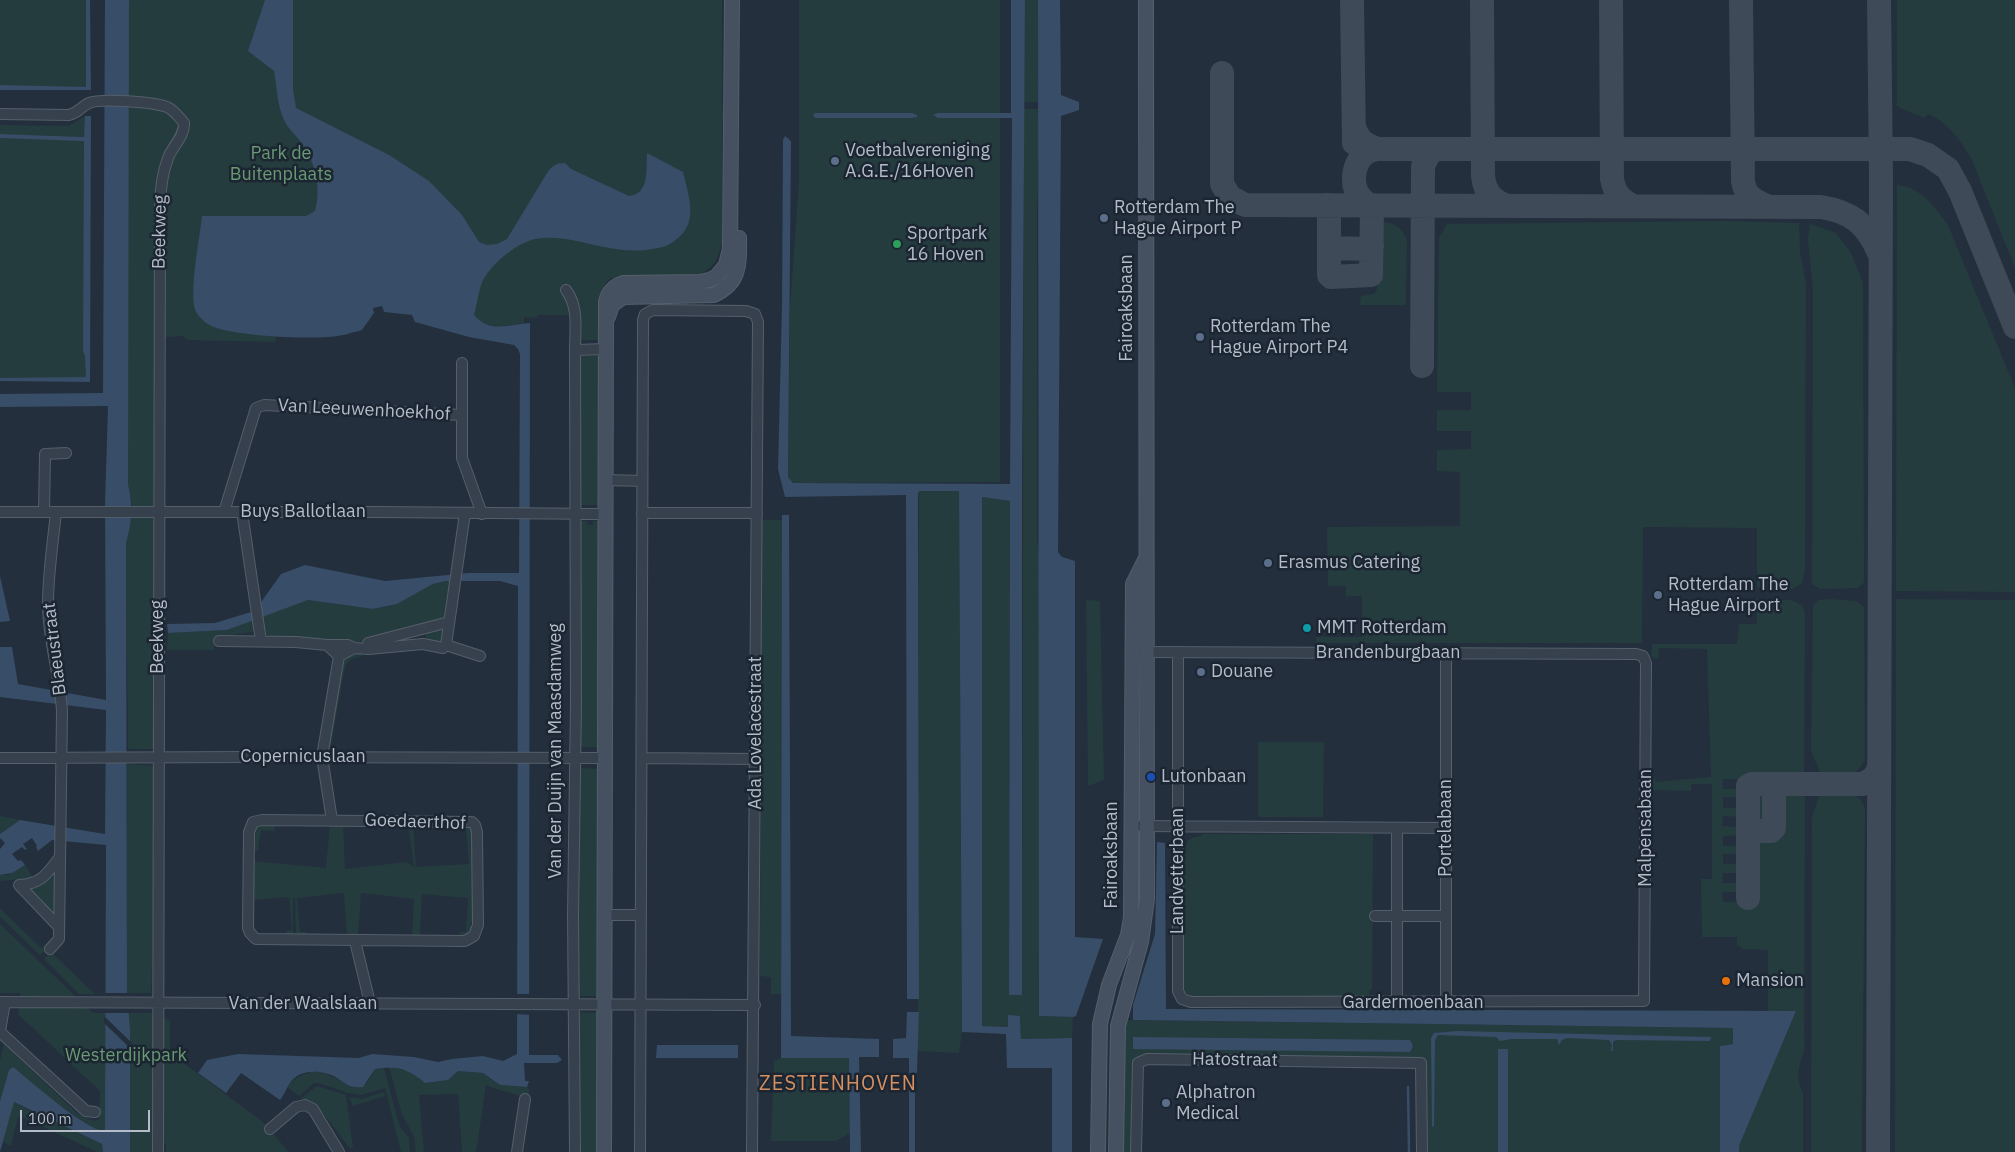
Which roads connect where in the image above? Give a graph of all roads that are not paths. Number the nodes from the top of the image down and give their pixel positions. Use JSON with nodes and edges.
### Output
{"nodes":[{"id":1,"x":732,"y":0,"type":"edge"},
{"id":2,"x":740,"y":0,"type":"edge"},
{"id":3,"x":1146,"y":0,"type":"edge"},
{"id":4,"x":0,"y":114,"type":"edge"},
{"id":5,"x":566,"y":290,"type":"dead end"},
{"id":6,"x":606,"y":330,"type":"junction"},
{"id":7,"x":606,"y":348,"type":"junction"},
{"id":8,"x":575,"y":350,"type":"junction"},
{"id":9,"x":462,"y":363,"type":"dead end"},
{"id":10,"x":461,"y":415,"type":"junction"},
{"id":11,"x":66,"y":453,"type":"dead end"},
{"id":12,"x":606,"y":480,"type":"junction"},
{"id":13,"x":642,"y":481,"type":"junction"},
{"id":14,"x":0,"y":512,"type":"edge"},
{"id":15,"x":44,"y":512,"type":"junction"},
{"id":16,"x":56,"y":512,"type":"junction"},
{"id":17,"x":159,"y":512,"type":"junction"},
{"id":18,"x":224,"y":512,"type":"junction"},
{"id":19,"x":242,"y":512,"type":"junction"},
{"id":20,"x":642,"y":513,"type":"junction"},
{"id":21,"x":757,"y":513,"type":"junction"},
{"id":22,"x":465,"y":514,"type":"junction"},
{"id":23,"x":482,"y":514,"type":"junction"},
{"id":24,"x":575,"y":514,"type":"junction"},
{"id":25,"x":606,"y":514,"type":"junction"},
{"id":26,"x":1147,"y":557,"type":"junction"},
{"id":27,"x":449,"y":622,"type":"junction"},
{"id":28,"x":422,"y":629,"type":"junction"},
{"id":29,"x":259,"y":633,"type":"junction"},
{"id":30,"x":219,"y":641,"type":"dead end"},
{"id":31,"x":397,"y":641,"type":"junction"},
{"id":32,"x":422,"y":644,"type":"junction"},
{"id":33,"x":327,"y":645,"type":"junction"},
{"id":34,"x":446,"y":645,"type":"junction"},
{"id":35,"x":356,"y":648,"type":"junction"},
{"id":36,"x":1132,"y":652,"type":"junction"},
{"id":37,"x":1146,"y":652,"type":"junction"},
{"id":38,"x":1178,"y":652,"type":"junction"},
{"id":39,"x":1446,"y":653,"type":"junction"},
{"id":40,"x":338,"y":656,"type":"junction"},
{"id":41,"x":480,"y":656,"type":"dead end"},
{"id":42,"x":1643,"y":656,"type":"joint"},
{"id":43,"x":158,"y":757,"type":"junction"},
{"id":44,"x":322,"y":757,"type":"junction"},
{"id":45,"x":0,"y":758,"type":"edge"},
{"id":46,"x":61,"y":758,"type":"junction"},
{"id":47,"x":575,"y":758,"type":"junction"},
{"id":48,"x":606,"y":758,"type":"junction"},
{"id":49,"x":642,"y":758,"type":"junction"},
{"id":50,"x":756,"y":759,"type":"junction"},
{"id":51,"x":332,"y":820,"type":"junction"},
{"id":52,"x":1130,"y":826,"type":"junction"},
{"id":53,"x":1145,"y":826,"type":"junction"},
{"id":54,"x":1178,"y":826,"type":"junction"},
{"id":55,"x":1398,"y":828,"type":"junction"},
{"id":56,"x":1446,"y":828,"type":"junction"},
{"id":57,"x":60,"y":858,"type":"junction"},
{"id":58,"x":606,"y":915,"type":"junction"},
{"id":59,"x":641,"y":916,"type":"junction"},
{"id":60,"x":1375,"y":916,"type":"dead end"},
{"id":61,"x":1397,"y":916,"type":"junction"},
{"id":62,"x":1446,"y":916,"type":"junction"},
{"id":63,"x":59,"y":927,"type":"junction"},
{"id":64,"x":356,"y":941,"type":"junction"},
{"id":65,"x":50,"y":949,"type":"dead end"},
{"id":66,"x":1182,"y":998,"type":"joint"},
{"id":67,"x":2,"y":1002,"type":"edge"},
{"id":68,"x":1644,"y":1002,"type":"joint"},
{"id":69,"x":370,"y":1003,"type":"junction"},
{"id":70,"x":1397,"y":1003,"type":"junction"},
{"id":71,"x":1446,"y":1003,"type":"junction"},
{"id":72,"x":158,"y":1004,"type":"junction"},
{"id":73,"x":575,"y":1004,"type":"junction"},
{"id":74,"x":605,"y":1004,"type":"junction"},
{"id":75,"x":641,"y":1004,"type":"junction"},
{"id":76,"x":755,"y":1005,"type":"junction"},
{"id":77,"x":0,"y":1031,"type":"edge"},
{"id":78,"x":525,"y":1099,"type":"dead end"},
{"id":79,"x":95,"y":1112,"type":"dead end"},
{"id":80,"x":270,"y":1129,"type":"dead end"},
{"id":81,"x":158,"y":1152,"type":"edge"},
{"id":82,"x":339,"y":1152,"type":"edge"},
{"id":83,"x":517,"y":1152,"type":"edge"},
{"id":84,"x":575,"y":1152,"type":"edge"},
{"id":85,"x":604,"y":1152,"type":"edge"},
{"id":86,"x":640,"y":1152,"type":"edge"},
{"id":87,"x":752,"y":1152,"type":"edge"},
{"id":88,"x":1098,"y":1152,"type":"edge"},
{"id":89,"x":1116,"y":1152,"type":"edge"},
{"id":90,"x":1136,"y":1152,"type":"edge"},
{"id":91,"x":1422,"y":1152,"type":"edge"}],
"edges":[{"from":1,"to":6,"type":"main road"},
{"from":2,"to":6,"type":"main road"},
{"from":3,"to":26,"type":"main road","name":"Fairoaksbaan"},
{"from":4,"to":17,"type":"street","name":"Beekweg"},
{"from":5,"to":8,"type":"street","name":"Van der Duijn van Maasdamweg"},
{"from":6,"to":7,"type":"main road"},
{"from":7,"to":8,"type":"street"},
{"from":7,"to":12,"type":"main road"},
{"from":8,"to":24,"type":"street","name":"Van der Duijn van Maasdamweg"},
{"from":9,"to":10,"type":"street","name":"Van Leeuwenhoekhof"},
{"from":10,"to":18,"type":"street","name":"Van Leeuwenhoekhof"},
{"from":10,"to":23,"type":"street","name":"Van Leeuwenhoekhof"},
{"from":11,"to":15,"type":"street"},
{"from":12,"to":13,"type":"street"},
{"from":12,"to":25,"type":"main road"},
{"from":13,"to":20,"type":"street"},
{"from":13,"to":21,"type":"street","name":"Ada Lovelacestraat"},
{"from":14,"to":15,"type":"street","name":"Buys Ballotlaan"},
{"from":15,"to":16,"type":"street","name":"Buys Ballotlaan"},
{"from":16,"to":17,"type":"street","name":"Buys Ballotlaan"},
{"from":16,"to":46,"type":"street","name":"Blaeustraat"},
{"from":17,"to":18,"type":"street","name":"Buys Ballotlaan"},
{"from":17,"to":43,"type":"street","name":"Beekweg"},
{"from":18,"to":19,"type":"street","name":"Buys Ballotlaan"},
{"from":19,"to":22,"type":"street","name":"Buys Ballotlaan"},
{"from":19,"to":29,"type":"street"},
{"from":20,"to":21,"type":"street"},
{"from":20,"to":49,"type":"street"},
{"from":21,"to":50,"type":"street","name":"Ada Lovelacestraat"},
{"from":22,"to":23,"type":"street","name":"Buys Ballotlaan"},
{"from":22,"to":27,"type":"street"},
{"from":23,"to":24,"type":"street","name":"Buys Ballotlaan"},
{"from":24,"to":25,"type":"street","name":"Buys Ballotlaan"},
{"from":24,"to":47,"type":"street","name":"Van der Duijn van Maasdamweg"},
{"from":25,"to":48,"type":"main road"},
{"from":26,"to":36,"type":"main road","name":"Fairoaksbaan"},
{"from":26,"to":37,"type":"main road","name":"Fairoaksbaan"},
{"from":27,"to":28,"type":"street"},
{"from":27,"to":34,"type":"street"},
{"from":28,"to":31,"type":"street"},
{"from":28,"to":32,"type":"street"},
{"from":29,"to":30,"type":"street"},
{"from":29,"to":33,"type":"street"},
{"from":31,"to":32,"type":"street"},
{"from":31,"to":35,"type":"street"},
{"from":32,"to":34,"type":"street"},
{"from":33,"to":35,"type":"street"},
{"from":33,"to":40,"type":"street"},
{"from":34,"to":41,"type":"street"},
{"from":35,"to":40,"type":"street"},
{"from":36,"to":37,"type":"street","name":"Brandenburgbaan"},
{"from":36,"to":52,"type":"main road","name":"Fairoaksbaan"},
{"from":37,"to":38,"type":"street","name":"Brandenburgbaan"},
{"from":37,"to":53,"type":"main road","name":"Fairoaksbaan"},
{"from":38,"to":39,"type":"street","name":"Brandenburgbaan"},
{"from":38,"to":54,"type":"street","name":"Landvetterbaan"},
{"from":39,"to":42,"type":"street","name":"Brandenburgbaan"},
{"from":39,"to":56,"type":"street","name":"Portelabaan"},
{"from":40,"to":44,"type":"street"},
{"from":42,"to":68,"type":"street","name":"Malpensabaan"},
{"from":43,"to":44,"type":"street","name":"Copernicuslaan"},
{"from":43,"to":46,"type":"street","name":"Copernicuslaan"},
{"from":43,"to":72,"type":"street","name":"Beekweg"},
{"from":44,"to":47,"type":"street","name":"Copernicuslaan"},
{"from":44,"to":51,"type":"street"},
{"from":45,"to":46,"type":"street","name":"Copernicuslaan"},
{"from":46,"to":57,"type":"street","name":"Blaeustraat"},
{"from":47,"to":48,"type":"street","name":"Copernicuslaan"},
{"from":47,"to":73,"type":"street","name":"Van der Duijn van Maasdamweg"},
{"from":48,"to":58,"type":"main road"},
{"from":49,"to":50,"type":"street"},
{"from":49,"to":59,"type":"street"},
{"from":50,"to":76,"type":"street","name":"Ada Lovelacestraat"},
{"from":51,"to":64,"type":"street","name":"Goedaerthof"},
{"from":51,"to":64,"type":"street","name":"Goedaerthof"},
{"from":52,"to":53,"type":"street"},
{"from":52,"to":88,"type":"main road","name":"Fairoaksbaan"},
{"from":53,"to":54,"type":"street"},
{"from":53,"to":89,"type":"main road","name":"Fairoaksbaan"},
{"from":54,"to":55,"type":"street"},
{"from":54,"to":66,"type":"street","name":"Landvetterbaan"},
{"from":55,"to":56,"type":"street"},
{"from":55,"to":61,"type":"street"},
{"from":56,"to":62,"type":"street","name":"Portelabaan"},
{"from":57,"to":63,"type":"street","name":"Blaeustraat"},
{"from":57,"to":63,"type":"street"},
{"from":58,"to":59,"type":"street"},
{"from":58,"to":74,"type":"main road"},
{"from":59,"to":75,"type":"street"},
{"from":60,"to":61,"type":"street"},
{"from":61,"to":62,"type":"street"},
{"from":61,"to":70,"type":"street"},
{"from":62,"to":71,"type":"street","name":"Portelabaan"},
{"from":63,"to":65,"type":"street"},
{"from":64,"to":69,"type":"street"},
{"from":66,"to":70,"type":"street","name":"Gardermoenbaan"},
{"from":67,"to":72,"type":"street","name":"Van der Waalslaan"},
{"from":67,"to":77,"type":"street"},
{"from":68,"to":71,"type":"street","name":"Gardermoenbaan"},
{"from":69,"to":72,"type":"street","name":"Van der Waalslaan"},
{"from":69,"to":73,"type":"street","name":"Van der Waalslaan"},
{"from":70,"to":71,"type":"street","name":"Gardermoenbaan"},
{"from":72,"to":81,"type":"street","name":"Beekweg"},
{"from":73,"to":74,"type":"street","name":"Van der Waalslaan"},
{"from":73,"to":84,"type":"street","name":"Van der Duijn van Maasdamweg"},
{"from":74,"to":75,"type":"street","name":"Van der Waalslaan"},
{"from":74,"to":85,"type":"main road"},
{"from":75,"to":76,"type":"street","name":"Van der Waalslaan"},
{"from":75,"to":86,"type":"street"},
{"from":76,"to":87,"type":"street","name":"Ada Lovelacestraat"},
{"from":77,"to":79,"type":"street"},
{"from":78,"to":83,"type":"street"},
{"from":80,"to":82,"type":"street"},
{"from":90,"to":91,"type":"street","name":"Hatostraat"}]}
